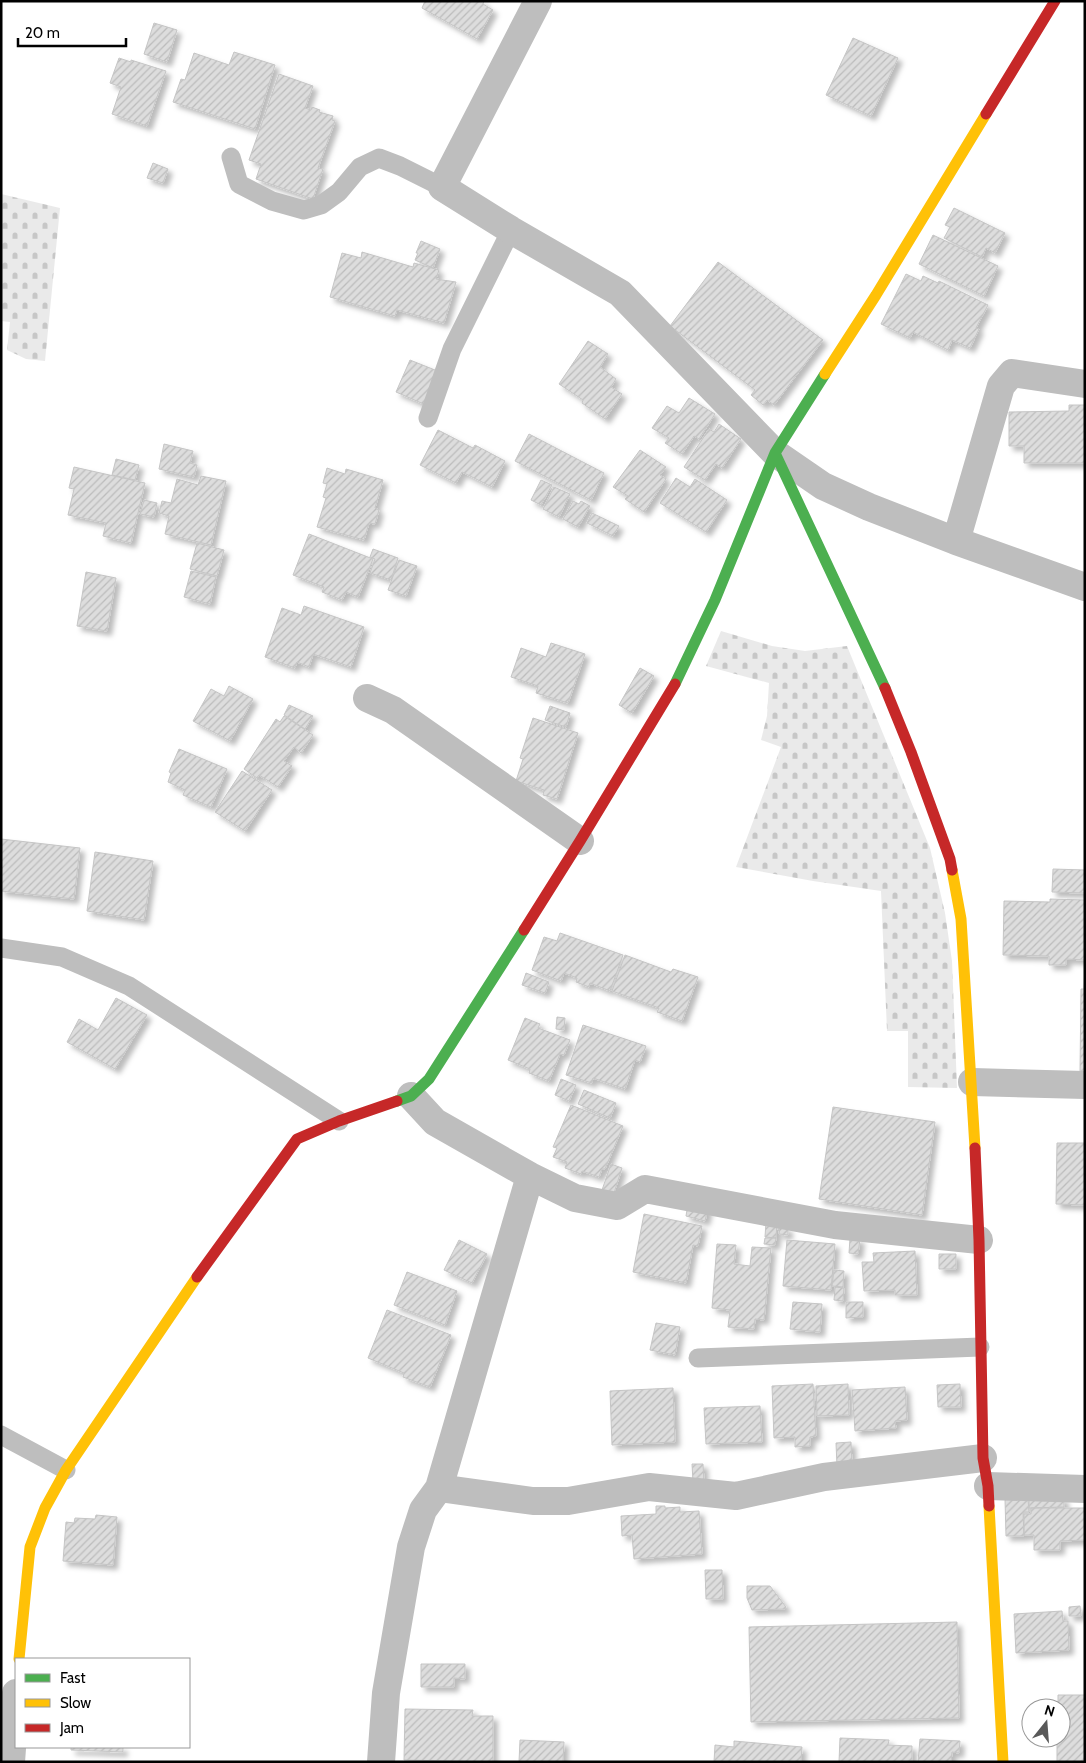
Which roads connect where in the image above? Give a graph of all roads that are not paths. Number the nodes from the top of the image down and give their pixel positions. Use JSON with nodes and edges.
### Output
{"nodes":[{"id":1,"x":538,"y":1,"type":"edge"},
{"id":2,"x":1056,"y":1,"type":"edge"},
{"id":3,"x":231,"y":157,"type":"dead end"},
{"id":4,"x":442,"y":187,"type":"junction"},
{"id":5,"x":512,"y":230,"type":"junction"},
{"id":6,"x":1085,"y":384,"type":"edge"},
{"id":7,"x":428,"y":418,"type":"dead end"},
{"id":8,"x":775,"y":453,"type":"junction"},
{"id":9,"x":956,"y":541,"type":"junction"},
{"id":10,"x":1085,"y":587,"type":"edge"},
{"id":11,"x":368,"y":698,"type":"dead end"},
{"id":12,"x":580,"y":841,"type":"junction"},
{"id":13,"x":1,"y":948,"type":"edge"},
{"id":14,"x":972,"y":1082,"type":"junction"},
{"id":15,"x":1085,"y":1085,"type":"edge"},
{"id":16,"x":411,"y":1096,"type":"junction"},
{"id":17,"x":339,"y":1121,"type":"junction"},
{"id":18,"x":530,"y":1176,"type":"junction"},
{"id":19,"x":978,"y":1240,"type":"junction"},
{"id":20,"x":980,"y":1347,"type":"junction"},
{"id":21,"x":698,"y":1358,"type":"dead end"},
{"id":22,"x":1,"y":1435,"type":"edge"},
{"id":23,"x":983,"y":1458,"type":"junction"},
{"id":24,"x":66,"y":1470,"type":"junction"},
{"id":25,"x":988,"y":1486,"type":"junction"},
{"id":26,"x":439,"y":1488,"type":"junction"},
{"id":27,"x":1085,"y":1489,"type":"edge"},
{"id":28,"x":19,"y":1658,"type":"edge"},
{"id":29,"x":15,"y":1707,"type":"edge"},
{"id":30,"x":11,"y":1762,"type":"edge"},
{"id":31,"x":381,"y":1762,"type":"edge"},
{"id":32,"x":1003,"y":1762,"type":"edge"}],
"edges":[{"from":1,"to":4,"type":"street"},
{"from":2,"to":8,"type":"street"},
{"from":3,"to":4,"type":"lane"},
{"from":4,"to":5,"type":"street"},
{"from":5,"to":7,"type":"lane"},
{"from":5,"to":8,"type":"street"},
{"from":6,"to":9,"type":"street"},
{"from":8,"to":9,"type":"street"},
{"from":8,"to":12,"type":"street"},
{"from":8,"to":14,"type":"street"},
{"from":9,"to":10,"type":"street"},
{"from":11,"to":12,"type":"street"},
{"from":12,"to":16,"type":"street"},
{"from":13,"to":17,"type":"lane"},
{"from":14,"to":15,"type":"street"},
{"from":14,"to":19,"type":"street"},
{"from":16,"to":17,"type":"street"},
{"from":16,"to":18,"type":"street"},
{"from":17,"to":24,"type":"street"},
{"from":18,"to":19,"type":"street"},
{"from":18,"to":26,"type":"street"},
{"from":19,"to":20,"type":"street"},
{"from":20,"to":21,"type":"lane"},
{"from":20,"to":23,"type":"street"},
{"from":22,"to":24,"type":"lane"},
{"from":23,"to":25,"type":"street"},
{"from":23,"to":26,"type":"street"},
{"from":24,"to":28,"type":"street"},
{"from":25,"to":27,"type":"street"},
{"from":25,"to":32,"type":"street"},
{"from":26,"to":31,"type":"street"},
{"from":29,"to":30,"type":"street"}]}
